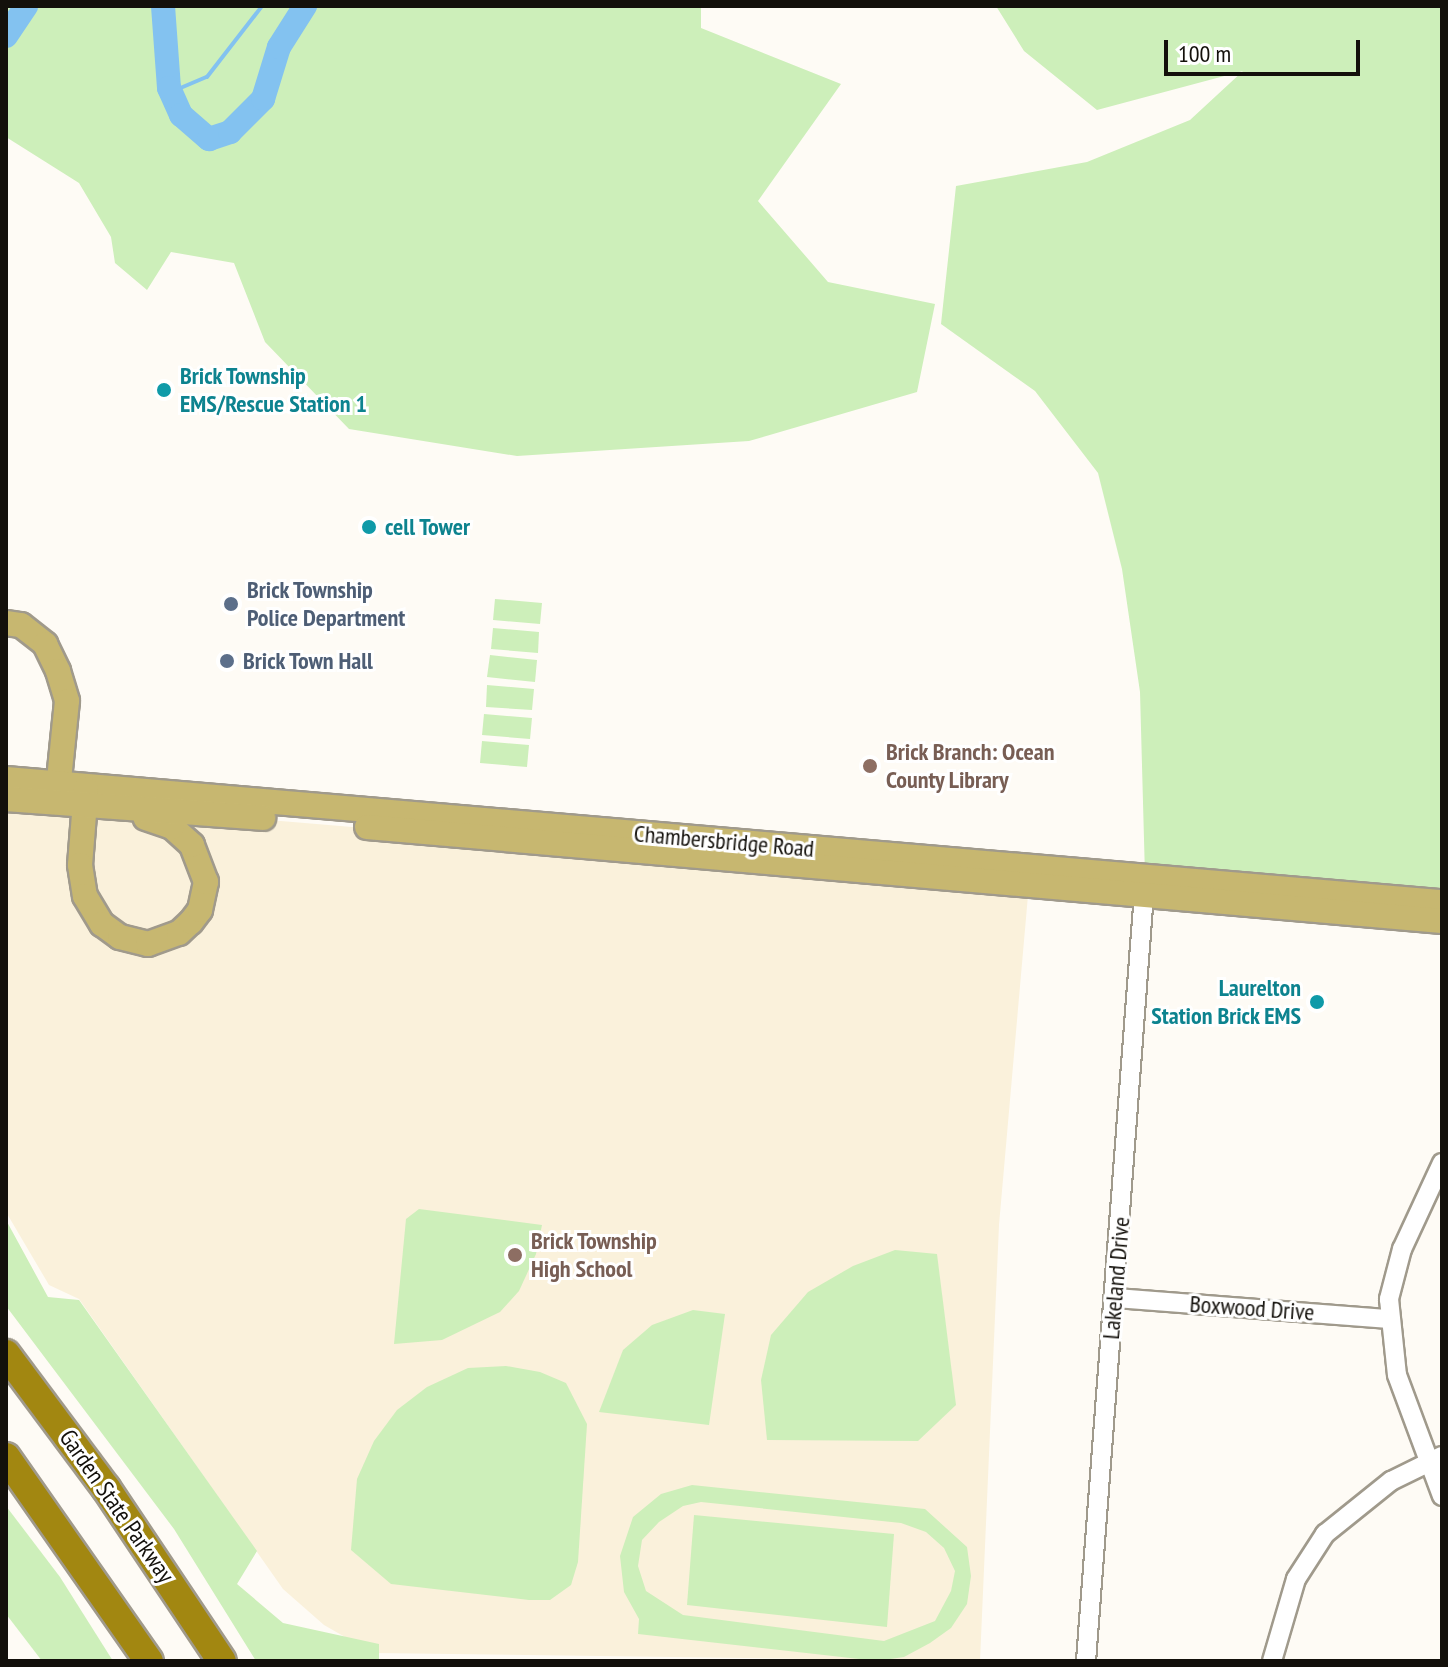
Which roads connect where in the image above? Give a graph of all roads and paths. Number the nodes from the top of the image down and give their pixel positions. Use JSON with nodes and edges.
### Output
{"nodes":[{"id":1,"x":6,"y":623,"type":"edge"},
{"id":2,"x":7,"y":783,"type":"edge"},
{"id":3,"x":57,"y":794,"type":"junction"},
{"id":4,"x":86,"y":796,"type":"junction"},
{"id":5,"x":122,"y":809,"type":"junction"},
{"id":6,"x":1144,"y":894,"type":"junction"},
{"id":7,"x":1442,"y":902,"type":"edge"},
{"id":8,"x":1442,"y":921,"type":"edge"},
{"id":9,"x":1442,"y":1163,"type":"edge"},
{"id":10,"x":1115,"y":1298,"type":"junction"},
{"id":11,"x":1390,"y":1319,"type":"junction"},
{"id":12,"x":6,"y":1354,"type":"edge"},
{"id":13,"x":6,"y":1457,"type":"edge"},
{"id":14,"x":1434,"y":1459,"type":"edge"},
{"id":15,"x":1442,"y":1496,"type":"edge"},
{"id":16,"x":149,"y":1661,"type":"edge"},
{"id":17,"x":222,"y":1661,"type":"edge"},
{"id":18,"x":1086,"y":1661,"type":"edge"},
{"id":19,"x":1272,"y":1661,"type":"edge"}],
"edges":[{"from":1,"to":3,"type":"main road"},
{"from":2,"to":3,"type":"main road","name":"Chambersbridge Road"},
{"from":3,"to":4,"type":"main road","name":"Chambersbridge Road"},
{"from":4,"to":5,"type":"main road","name":"Chambersbridge Road"},
{"from":4,"to":5,"type":"main road"},
{"from":4,"to":7,"type":"main road","name":"Chambersbridge Road"},
{"from":5,"to":6,"type":"main road","name":"Chambersbridge Road"},
{"from":6,"to":8,"type":"main road","name":"Chambersbridge Road"},
{"from":6,"to":10,"type":"street","name":"Lakeland Drive"},
{"from":9,"to":11,"type":"street"},
{"from":10,"to":11,"type":"street","name":"Boxwood Drive"},
{"from":10,"to":18,"type":"street","name":"Lakeland Drive"},
{"from":11,"to":14,"type":"street"},
{"from":12,"to":17,"type":"highway","name":"Garden State Parkway"},
{"from":13,"to":16,"type":"highway"},
{"from":14,"to":15,"type":"street"},
{"from":14,"to":19,"type":"street"}]}
